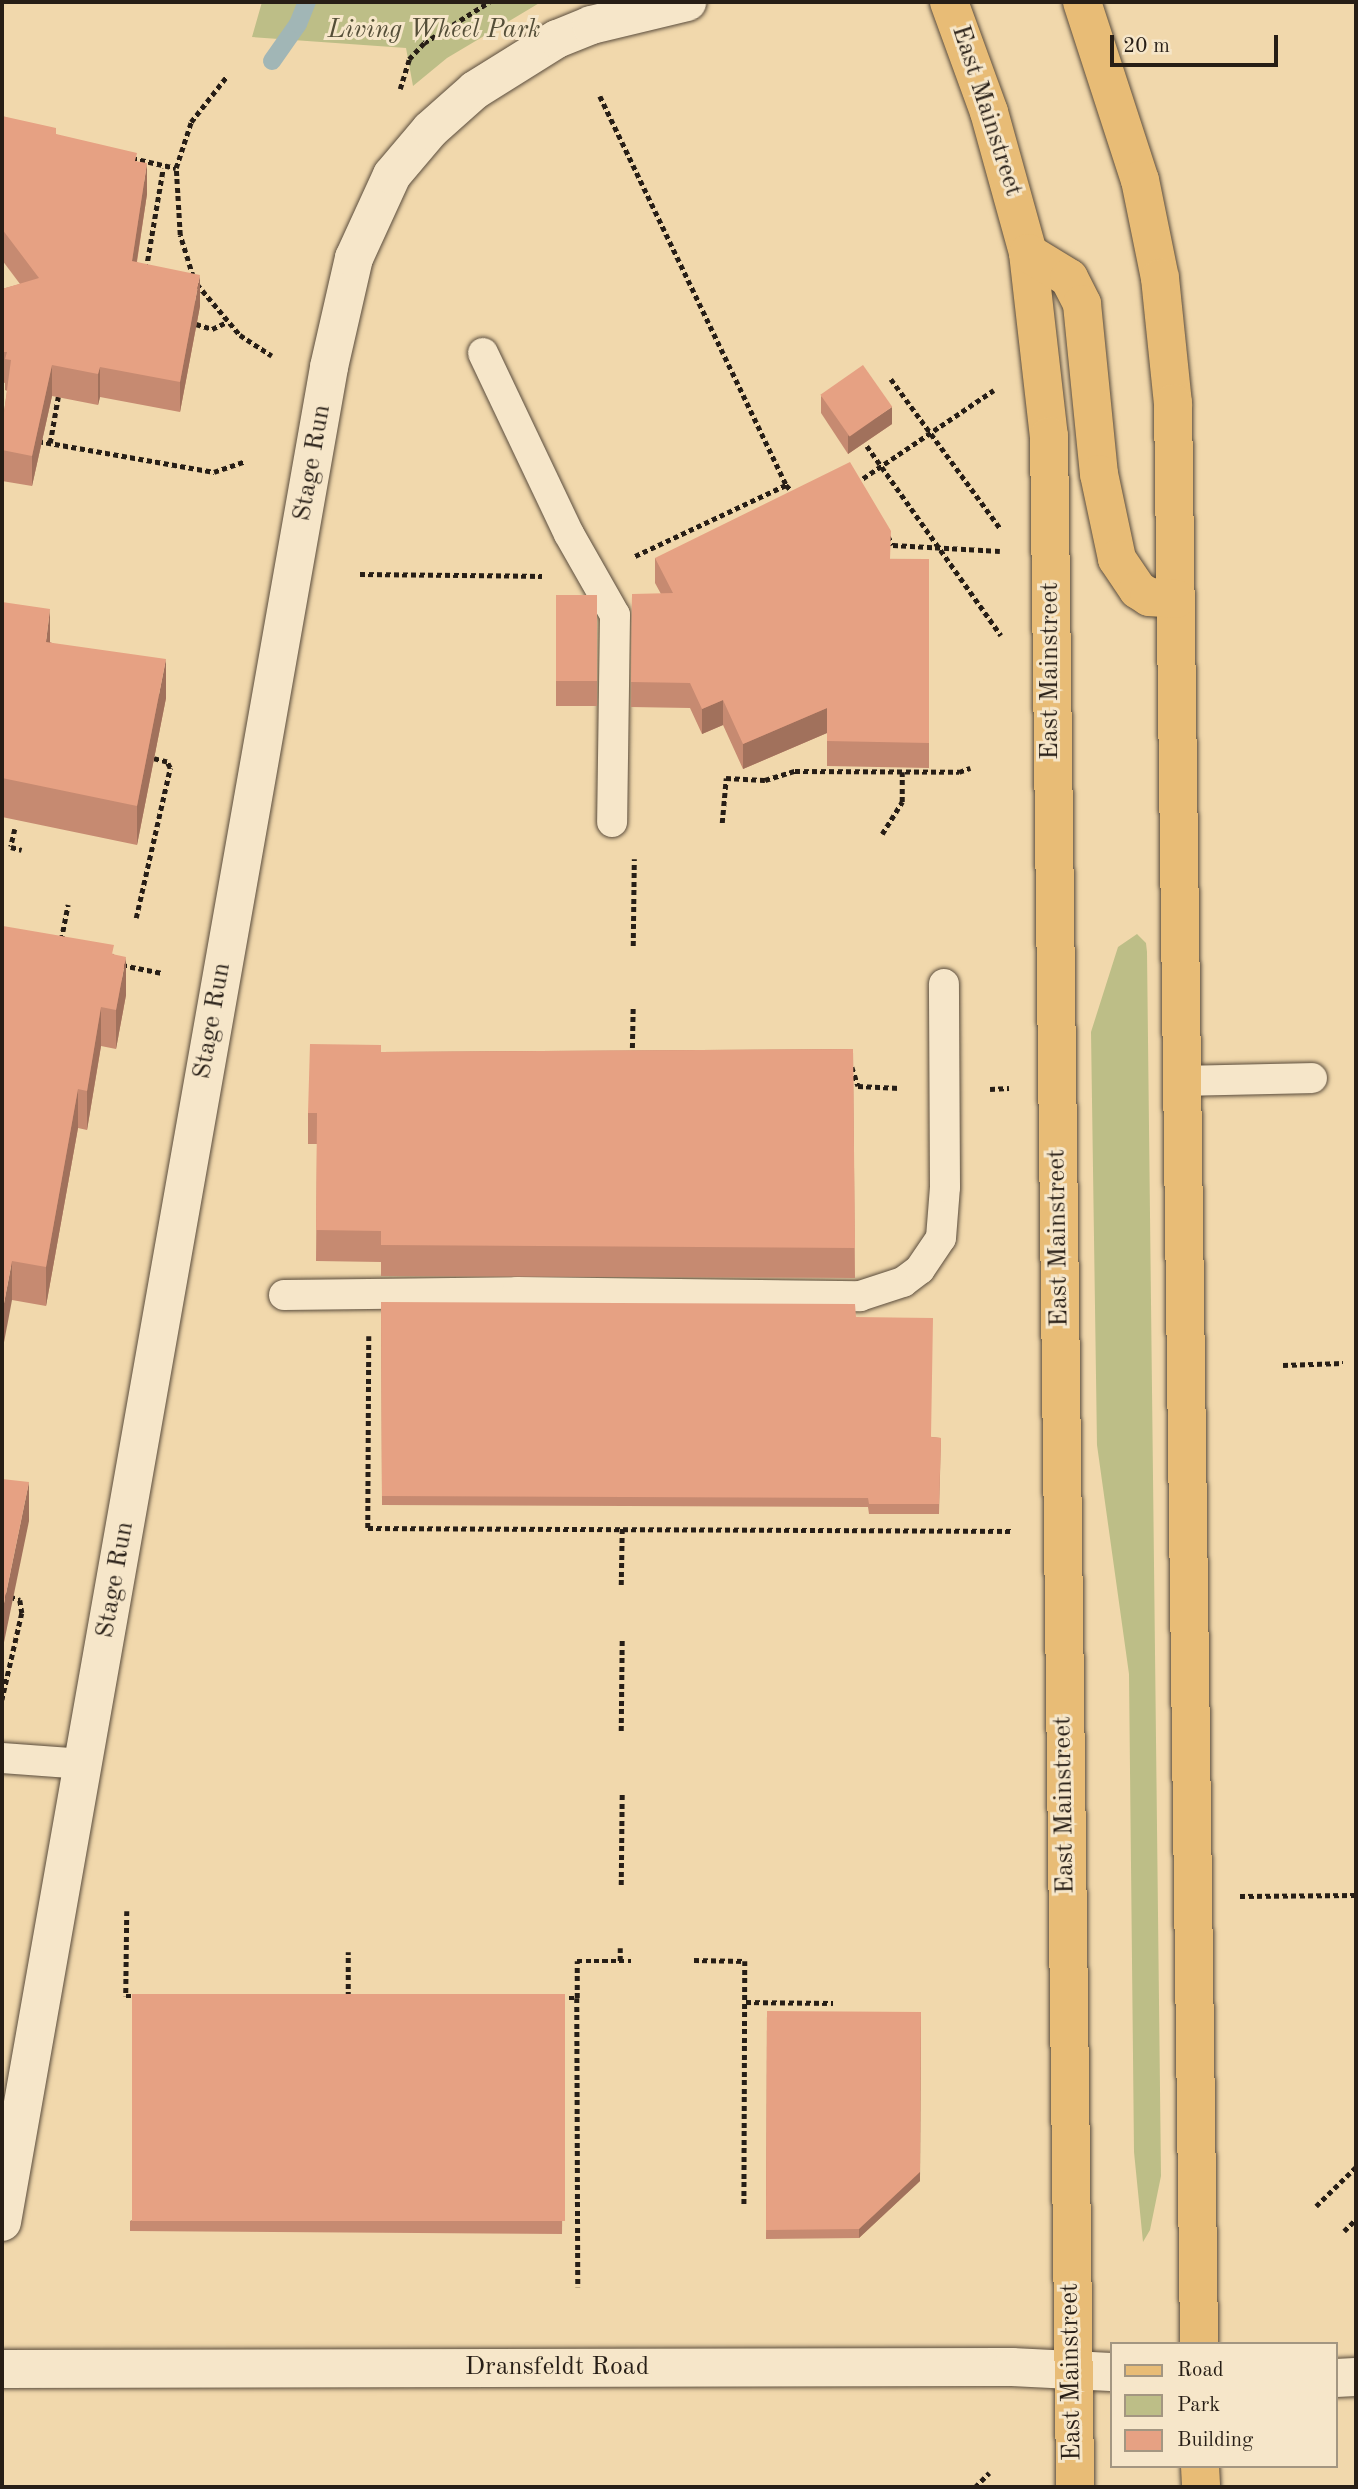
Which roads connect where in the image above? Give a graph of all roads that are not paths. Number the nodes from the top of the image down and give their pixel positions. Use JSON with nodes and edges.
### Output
{"nodes":[{"id":1,"x":687,"y":2,"type":"edge"},
{"id":2,"x":949,"y":2,"type":"edge"},
{"id":3,"x":1082,"y":2,"type":"edge"},
{"id":4,"x":1028,"y":253,"type":"junction"},
{"id":5,"x":483,"y":353,"type":"dead end"},
{"id":6,"x":1175,"y":599,"type":"junction"},
{"id":7,"x":612,"y":822,"type":"dead end"},
{"id":8,"x":944,"y":984,"type":"dead end"},
{"id":9,"x":1312,"y":1078,"type":"dead end"},
{"id":10,"x":1183,"y":1081,"type":"junction"},
{"id":11,"x":284,"y":1295,"type":"dead end"},
{"id":12,"x":2,"y":1758,"type":"edge"},
{"id":13,"x":84,"y":1764,"type":"junction"},
{"id":14,"x":2,"y":2222,"type":"edge"},
{"id":15,"x":1199,"y":2342,"type":"edge"},
{"id":16,"x":2,"y":2369,"type":"edge"},
{"id":17,"x":1072,"y":2369,"type":"junction"},
{"id":18,"x":1110,"y":2372,"type":"edge"},
{"id":19,"x":1356,"y":2377,"type":"edge"},
{"id":20,"x":1337,"y":2378,"type":"edge"},
{"id":21,"x":1200,"y":2468,"type":"edge"},
{"id":22,"x":1075,"y":2487,"type":"edge"},
{"id":23,"x":1201,"y":2487,"type":"edge"}],
"edges":[{"from":1,"to":13,"type":"street","name":"Stage Run"},
{"from":2,"to":4,"type":"main road","name":"East Mainstreet"},
{"from":3,"to":6,"type":"main road"},
{"from":4,"to":6,"type":"main road"},
{"from":4,"to":17,"type":"main road","name":"East Mainstreet"},
{"from":5,"to":7,"type":"lane"},
{"from":6,"to":10,"type":"main road"},
{"from":8,"to":11,"type":"lane"},
{"from":9,"to":10,"type":"lane"},
{"from":10,"to":15,"type":"main road"},
{"from":12,"to":13,"type":"lane"},
{"from":13,"to":14,"type":"street","name":"Stage Run"},
{"from":16,"to":17,"type":"street","name":"Dransfeldt Road"},
{"from":17,"to":18,"type":"street","name":"Dransfeldt Road"},
{"from":17,"to":22,"type":"main road","name":"East Mainstreet"},
{"from":19,"to":20,"type":"street"},
{"from":21,"to":23,"type":"main road"}]}
